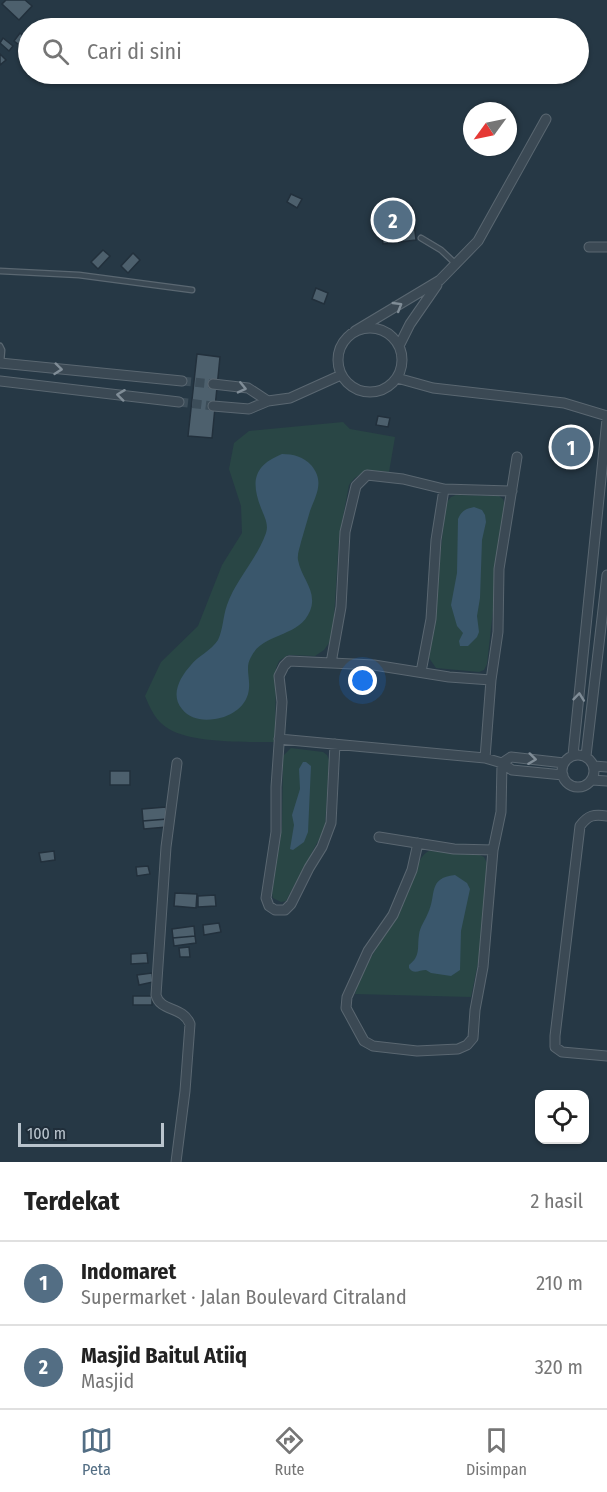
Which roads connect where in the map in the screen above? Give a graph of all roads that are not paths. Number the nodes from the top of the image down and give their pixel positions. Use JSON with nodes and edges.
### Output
{"nodes":[{"id":1,"x":546,"y":119,"type":"dead end"},
{"id":2,"x":422,"y":238,"type":"dead end"},
{"id":3,"x":589,"y":247,"type":"dead end"},
{"id":4,"x":607,"y":247,"type":"edge"},
{"id":5,"x":457,"y":265,"type":"junction"},
{"id":6,"x":0,"y":271,"type":"edge"},
{"id":7,"x":440,"y":280,"type":"junction"},
{"id":8,"x":192,"y":290,"type":"dead end"},
{"id":9,"x":355,"y":331,"type":"junction"},
{"id":10,"x":0,"y":346,"type":"edge"},
{"id":11,"x":399,"y":346,"type":"junction"},
{"id":12,"x":1,"y":363,"type":"edge"},
{"id":13,"x":341,"y":375,"type":"junction"},
{"id":14,"x":397,"y":378,"type":"junction"},
{"id":15,"x":0,"y":381,"type":"edge"},
{"id":16,"x":182,"y":381,"type":"tunnel mouth"},
{"id":17,"x":213,"y":384,"type":"tunnel mouth"},
{"id":18,"x":268,"y":401,"type":"junction"},
{"id":19,"x":179,"y":402,"type":"tunnel mouth"},
{"id":20,"x":213,"y":406,"type":"tunnel mouth"},
{"id":21,"x":607,"y":418,"type":"edge"},
{"id":22,"x":517,"y":457,"type":"dead end"},
{"id":23,"x":444,"y":489,"type":"junction"},
{"id":24,"x":512,"y":491,"type":"junction"},
{"id":25,"x":603,"y":492,"type":"edge"},
{"id":26,"x":607,"y":575,"type":"edge"},
{"id":27,"x":331,"y":663,"type":"junction"},
{"id":28,"x":421,"y":672,"type":"junction"},
{"id":29,"x":491,"y":680,"type":"junction"},
{"id":30,"x":279,"y":739,"type":"junction"},
{"id":31,"x":335,"y":744,"type":"junction"},
{"id":32,"x":573,"y":755,"type":"junction"},
{"id":33,"x":586,"y":756,"type":"junction"},
{"id":34,"x":485,"y":759,"type":"junction"},
{"id":35,"x":177,"y":763,"type":"dead end"},
{"id":36,"x":502,"y":763,"type":"junction"},
{"id":37,"x":564,"y":763,"type":"junction"},
{"id":38,"x":594,"y":766,"type":"junction"},
{"id":39,"x":607,"y":767,"type":"edge"},
{"id":40,"x":563,"y":775,"type":"junction"},
{"id":41,"x":592,"y":780,"type":"junction"},
{"id":42,"x":607,"y":781,"type":"edge"},
{"id":43,"x":607,"y":816,"type":"edge"},
{"id":44,"x":379,"y":837,"type":"dead end"},
{"id":45,"x":418,"y":843,"type":"junction"},
{"id":46,"x":493,"y":850,"type":"junction"},
{"id":47,"x":607,"y":1056,"type":"edge"},
{"id":48,"x":176,"y":1162,"type":"edge"}],
"edges":[{"from":1,"to":5,"type":"street"},
{"from":2,"to":5,"type":"lane"},
{"from":3,"to":4,"type":"street"},
{"from":5,"to":7,"type":"street"},
{"from":6,"to":8,"type":"lane"},
{"from":9,"to":7,"type":"street","one_way":true},
{"from":7,"to":11,"type":"street"},
{"from":9,"to":11,"type":"street"},
{"from":9,"to":13,"type":"street"},
{"from":10,"to":12,"type":"lane"},
{"from":11,"to":14,"type":"street"},
{"from":12,"to":16,"type":"street","one_way":true},
{"from":13,"to":14,"type":"street"},
{"from":13,"to":18,"type":"street"},
{"from":14,"to":21,"type":"street"},
{"from":19,"to":15,"type":"street","one_way":true},
{"from":17,"to":18,"type":"street","one_way":true},
{"from":18,"to":20,"type":"street"},
{"from":21,"to":25,"type":"street"},
{"from":22,"to":24,"type":"street"},
{"from":23,"to":24,"type":"street"},
{"from":23,"to":27,"type":"street"},
{"from":23,"to":28,"type":"street"},
{"from":24,"to":29,"type":"street"},
{"from":32,"to":25,"type":"street","one_way":true},
{"from":26,"to":33,"type":"street"},
{"from":27,"to":28,"type":"street"},
{"from":27,"to":30,"type":"street"},
{"from":28,"to":29,"type":"street"},
{"from":29,"to":34,"type":"street"},
{"from":30,"to":31,"type":"street"},
{"from":30,"to":31,"type":"street"},
{"from":31,"to":34,"type":"street"},
{"from":32,"to":33,"type":"street"},
{"from":32,"to":37,"type":"street"},
{"from":33,"to":38,"type":"street"},
{"from":34,"to":36,"type":"street"},
{"from":35,"to":48,"type":"street"},
{"from":36,"to":37,"type":"street","one_way":true},
{"from":36,"to":40,"type":"street"},
{"from":36,"to":46,"type":"street"},
{"from":37,"to":40,"type":"street"},
{"from":38,"to":39,"type":"street"},
{"from":38,"to":41,"type":"street"},
{"from":40,"to":41,"type":"street"},
{"from":41,"to":42,"type":"street"},
{"from":43,"to":47,"type":"street"},
{"from":44,"to":45,"type":"street"},
{"from":45,"to":46,"type":"street"},
{"from":45,"to":46,"type":"street"}]}
